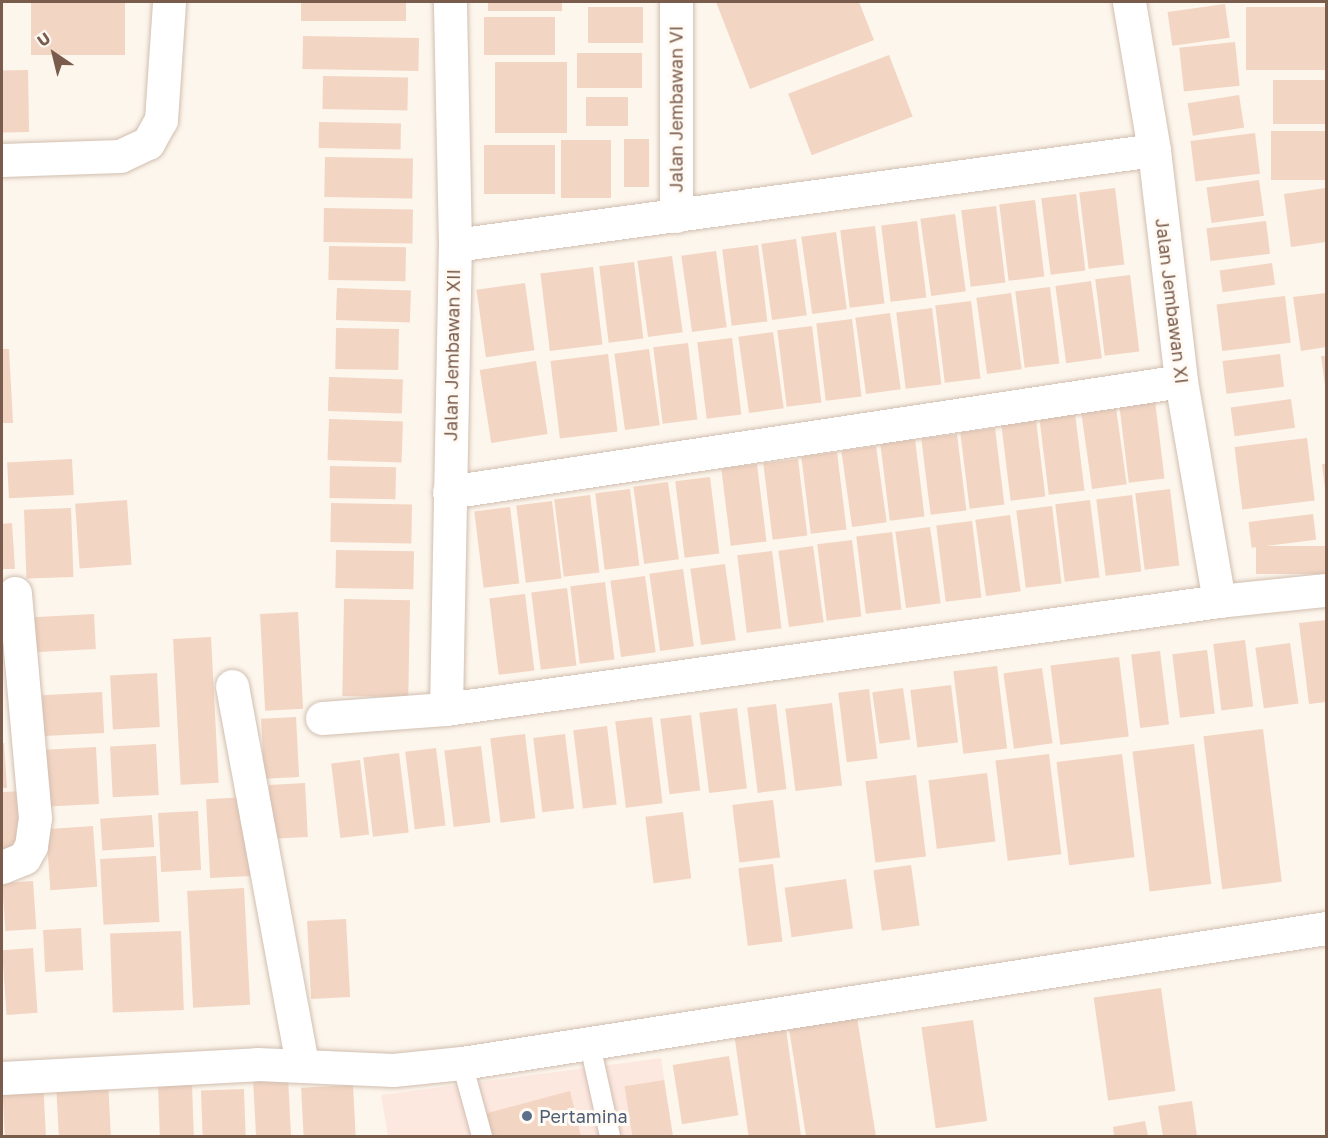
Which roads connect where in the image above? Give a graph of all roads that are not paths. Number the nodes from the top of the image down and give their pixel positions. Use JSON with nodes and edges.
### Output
{"nodes":[{"id":1,"x":169,"y":2,"type":"edge"},
{"id":2,"x":450,"y":2,"type":"edge"},
{"id":3,"x":676,"y":2,"type":"edge"},
{"id":4,"x":1129,"y":2,"type":"edge"},
{"id":5,"x":1154,"y":150,"type":"junction"},
{"id":6,"x":2,"y":160,"type":"edge"},
{"id":7,"x":676,"y":216,"type":"junction"},
{"id":8,"x":455,"y":245,"type":"junction"},
{"id":9,"x":1181,"y":381,"type":"junction"},
{"id":10,"x":449,"y":492,"type":"junction"},
{"id":11,"x":1326,"y":590,"type":"edge"},
{"id":12,"x":15,"y":593,"type":"dead end"},
{"id":13,"x":1219,"y":601,"type":"junction"},
{"id":14,"x":232,"y":686,"type":"dead end"},
{"id":15,"x":446,"y":709,"type":"junction"},
{"id":16,"x":322,"y":718,"type":"dead end"},
{"id":17,"x":2,"y":867,"type":"edge"},
{"id":18,"x":1326,"y":928,"type":"edge"},
{"id":19,"x":590,"y":1046,"type":"junction"},
{"id":20,"x":462,"y":1063,"type":"junction"},
{"id":21,"x":302,"y":1065,"type":"junction"},
{"id":22,"x":2,"y":1078,"type":"edge"},
{"id":23,"x":482,"y":1137,"type":"edge"},
{"id":24,"x":610,"y":1137,"type":"edge"}],
"edges":[{"from":1,"to":6,"type":"street"},
{"from":2,"to":8,"type":"street","name":"Jalan Jembawan XII"},
{"from":3,"to":7,"type":"street","name":"Jalan Jembawan VI"},
{"from":4,"to":5,"type":"street","name":"Jalan Jembawan XI"},
{"from":5,"to":7,"type":"street"},
{"from":5,"to":9,"type":"street","name":"Jalan Jembawan XI"},
{"from":7,"to":8,"type":"street"},
{"from":8,"to":10,"type":"street","name":"Jalan Jembawan XII"},
{"from":9,"to":10,"type":"street"},
{"from":9,"to":13,"type":"street","name":"Jalan Jembawan XI"},
{"from":10,"to":15,"type":"street","name":"Jalan Jembawan XII"},
{"from":11,"to":13,"type":"street"},
{"from":12,"to":17,"type":"street"},
{"from":13,"to":15,"type":"street"},
{"from":14,"to":21,"type":"street"},
{"from":15,"to":16,"type":"street"},
{"from":18,"to":19,"type":"street"},
{"from":19,"to":20,"type":"street"},
{"from":19,"to":24,"type":"lane"},
{"from":20,"to":21,"type":"street"},
{"from":20,"to":23,"type":"lane"},
{"from":21,"to":22,"type":"street"}]}
